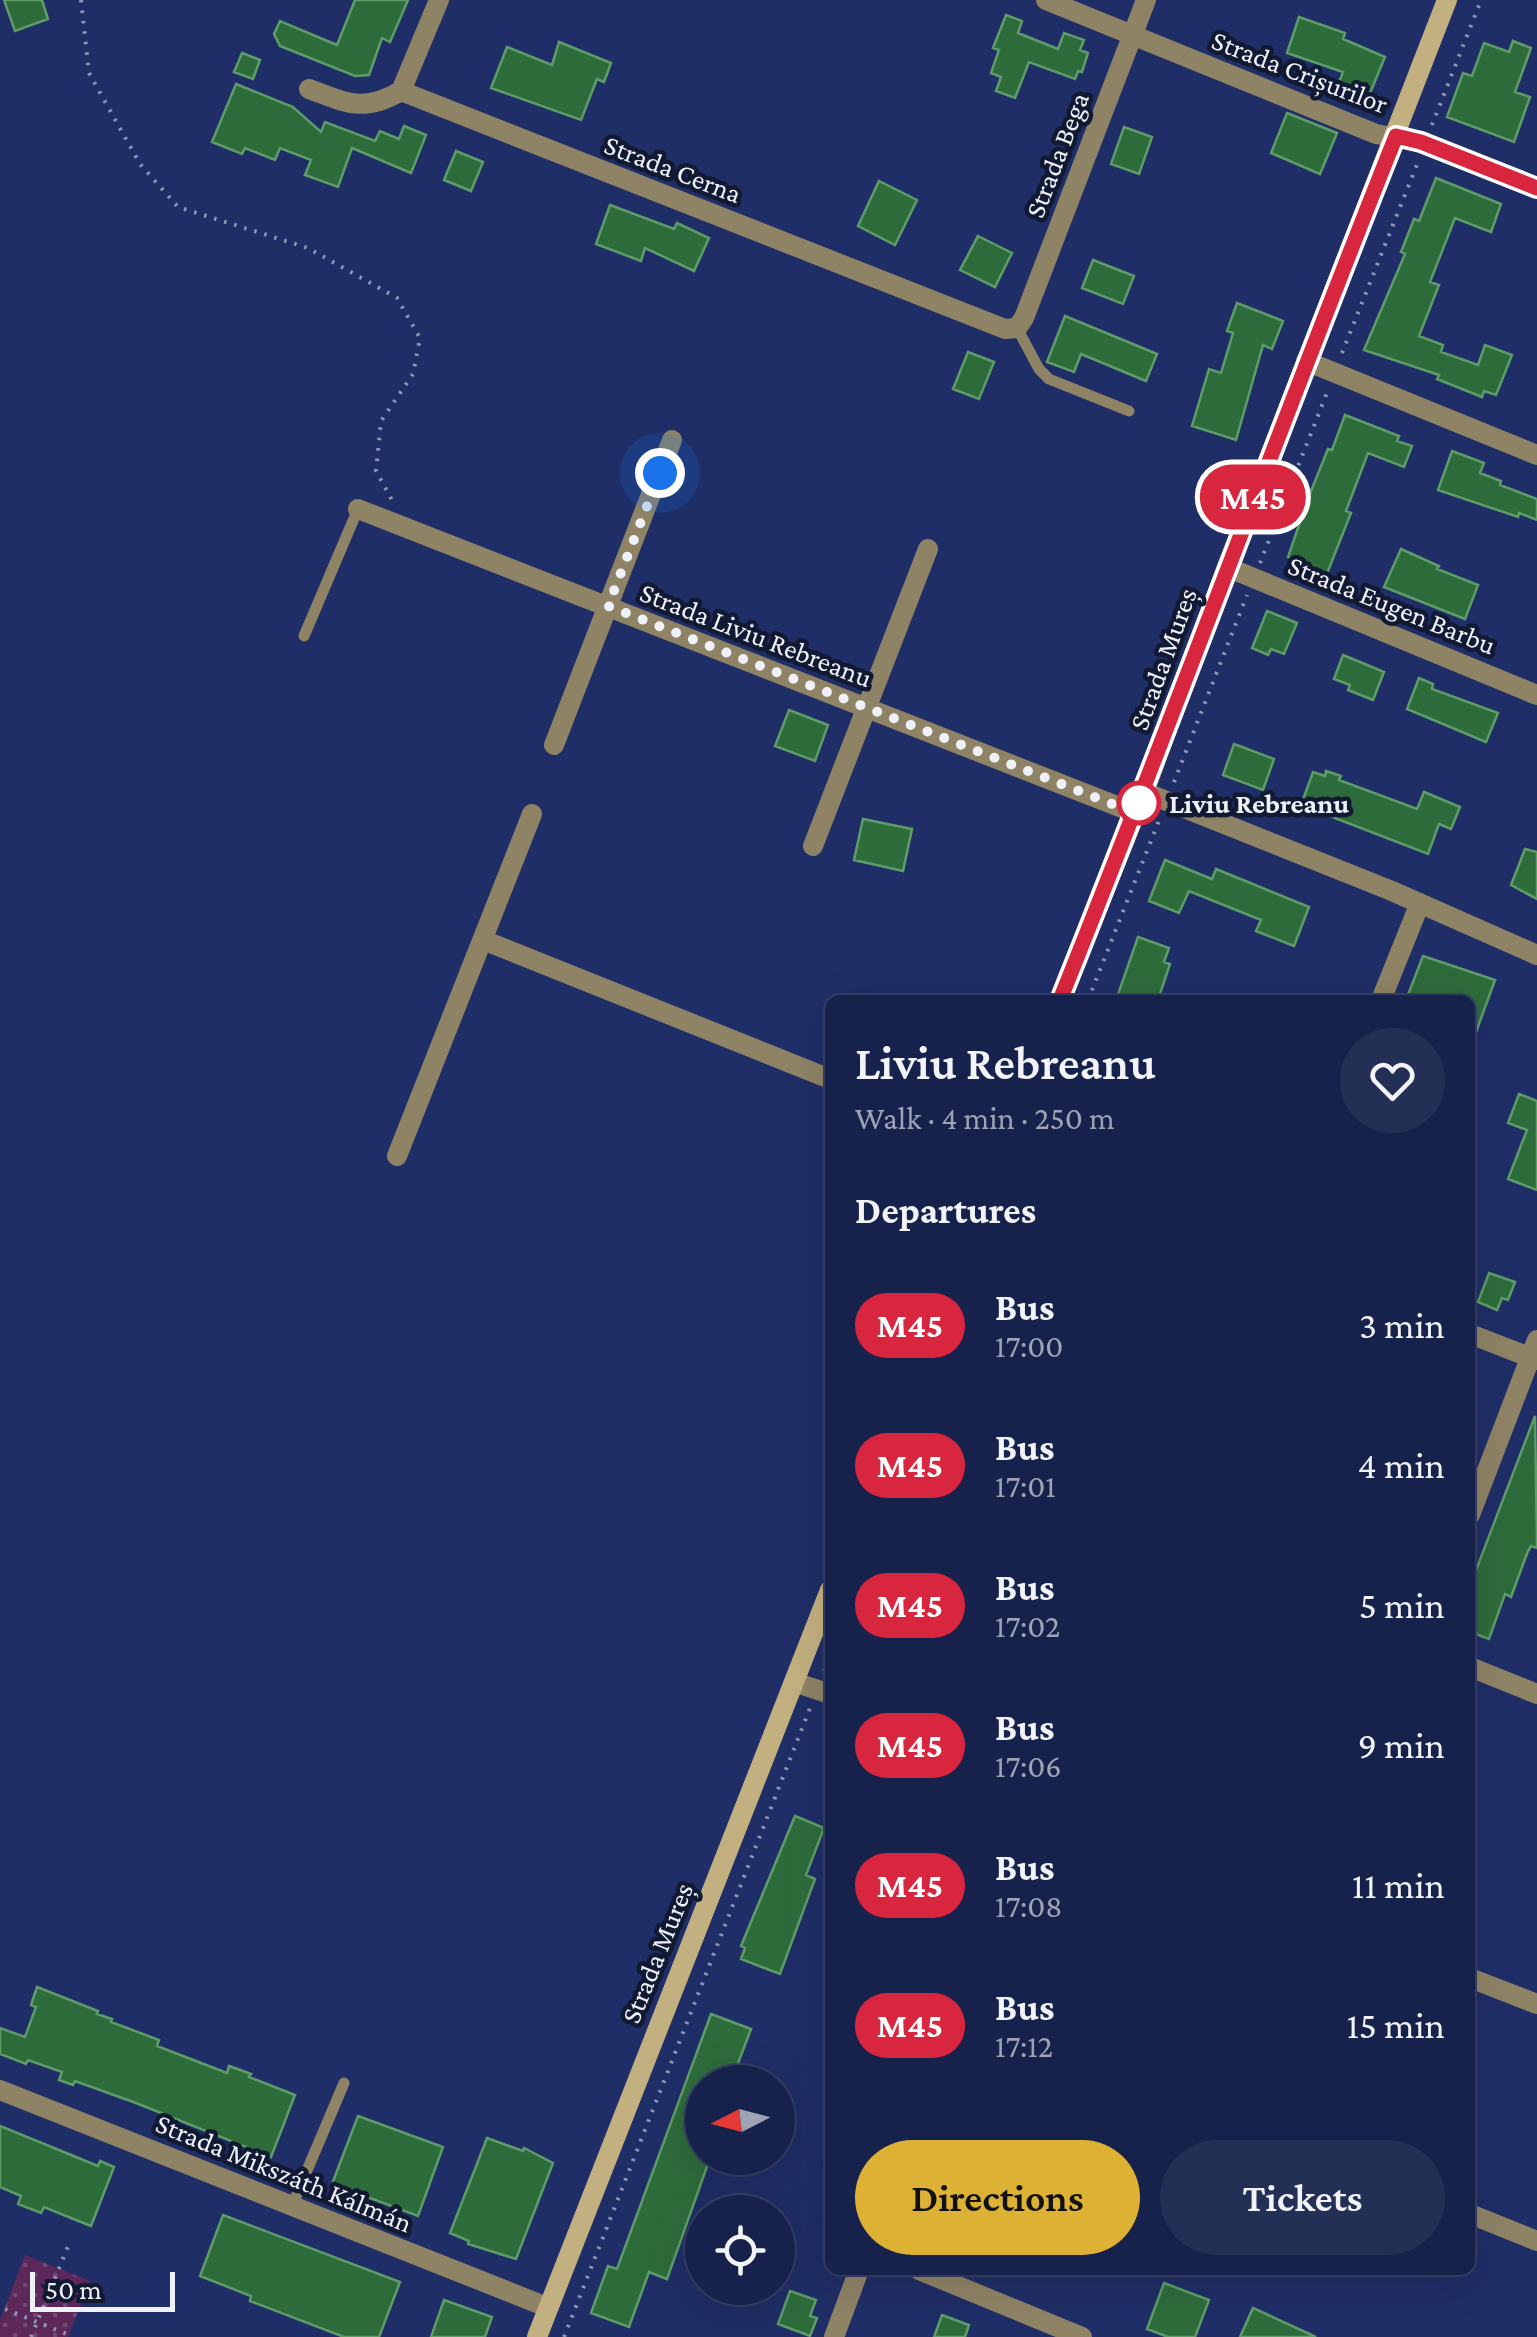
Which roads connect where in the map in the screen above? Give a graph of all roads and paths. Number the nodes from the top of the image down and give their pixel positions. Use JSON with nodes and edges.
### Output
{"nodes":[{"id":1,"x":82,"y":0,"type":"edge"},
{"id":2,"x":439,"y":0,"type":"edge"},
{"id":3,"x":1046,"y":0,"type":"edge"},
{"id":4,"x":1146,"y":0,"type":"edge"},
{"id":5,"x":1447,"y":0,"type":"edge"},
{"id":6,"x":1482,"y":0,"type":"edge"},
{"id":7,"x":1133,"y":35,"type":"junction"},
{"id":8,"x":309,"y":89,"type":"dead end"},
{"id":9,"x":401,"y":92,"type":"junction"},
{"id":10,"x":1396,"y":136,"type":"junction"},
{"id":11,"x":1425,"y":144,"type":"junction"},
{"id":12,"x":1537,"y":188,"type":"edge"},
{"id":13,"x":1017,"y":328,"type":"junction"},
{"id":14,"x":1306,"y":361,"type":"junction"},
{"id":15,"x":1335,"y":373,"type":"junction"},
{"id":16,"x":1128,"y":412,"type":"dead end"},
{"id":17,"x":672,"y":440,"type":"dead end"},
{"id":18,"x":1537,"y":455,"type":"edge"},
{"id":19,"x":358,"y":508,"type":"joint"},
{"id":20,"x":408,"y":528,"type":"junction"},
{"id":21,"x":928,"y":549,"type":"dead end"},
{"id":22,"x":1226,"y":567,"type":"junction"},
{"id":23,"x":1254,"y":578,"type":"junction"},
{"id":24,"x":608,"y":606,"type":"junction"},
{"id":25,"x":304,"y":636,"type":"dead end"},
{"id":26,"x":1537,"y":695,"type":"edge"},
{"id":27,"x":866,"y":708,"type":"junction"},
{"id":28,"x":554,"y":745,"type":"dead end"},
{"id":29,"x":1144,"y":792,"type":"junction"},
{"id":30,"x":1166,"y":802,"type":"junction"},
{"id":31,"x":1135,"y":813,"type":"junction"},
{"id":32,"x":532,"y":814,"type":"dead end"},
{"id":33,"x":813,"y":846,"type":"dead end"},
{"id":34,"x":1420,"y":904,"type":"junction"},
{"id":35,"x":482,"y":940,"type":"junction"},
{"id":36,"x":1537,"y":955,"type":"edge"},
{"id":37,"x":1062,"y":995,"type":"edge"},
{"id":38,"x":1090,"y":995,"type":"edge"},
{"id":39,"x":1384,"y":995,"type":"edge"},
{"id":40,"x":825,"y":1077,"type":"edge"},
{"id":41,"x":397,"y":1156,"type":"dead end"},
{"id":42,"x":1475,"y":1335,"type":"edge"},
{"id":43,"x":1535,"y":1352,"type":"edge"},
{"id":44,"x":1475,"y":1502,"type":"edge"},
{"id":45,"x":825,"y":1603,"type":"edge"},
{"id":46,"x":1475,"y":1669,"type":"edge"},
{"id":47,"x":794,"y":1682,"type":"junction"},
{"id":48,"x":824,"y":1692,"type":"edge"},
{"id":49,"x":1537,"y":1694,"type":"edge"},
{"id":50,"x":1475,"y":1980,"type":"edge"},
{"id":51,"x":1537,"y":2004,"type":"edge"},
{"id":52,"x":344,"y":2082,"type":"dead end"},
{"id":53,"x":0,"y":2090,"type":"edge"},
{"id":54,"x":292,"y":2206,"type":"junction"},
{"id":55,"x":1475,"y":2216,"type":"edge"},
{"id":56,"x":1537,"y":2240,"type":"edge"},
{"id":57,"x":69,"y":2244,"type":"dead end"},
{"id":58,"x":857,"y":2275,"type":"edge"},
{"id":59,"x":931,"y":2275,"type":"edge"},
{"id":60,"x":547,"y":2307,"type":"junction"},
{"id":61,"x":4,"y":2308,"type":"dead end"},
{"id":62,"x":37,"y":2322,"type":"junction"},
{"id":63,"x":69,"y":2335,"type":"edge"},
{"id":64,"x":31,"y":2337,"type":"edge"},
{"id":65,"x":537,"y":2337,"type":"edge"},
{"id":66,"x":564,"y":2337,"type":"edge"},
{"id":67,"x":834,"y":2337,"type":"edge"},
{"id":68,"x":1082,"y":2337,"type":"edge"}],
"edges":[{"from":1,"to":20,"type":"path"},
{"from":2,"to":9,"type":"street"},
{"from":3,"to":7,"type":"street","name":"Strada Crișurilor"},
{"from":4,"to":7,"type":"street","name":"Strada Bega"},
{"from":5,"to":10,"type":"street","name":"Strada Mureș"},
{"from":6,"to":11,"type":"path"},
{"from":7,"to":10,"type":"street","name":"Strada Crișurilor"},
{"from":7,"to":13,"type":"street","name":"Strada Bega"},
{"from":8,"to":9,"type":"street"},
{"from":9,"to":13,"type":"street","name":"Strada Cerna"},
{"from":10,"to":11,"type":"street","name":"Strada Crișurilor"},
{"from":10,"to":14,"type":"street","name":"Strada Mureș"},
{"from":11,"to":12,"type":"street","name":"Strada Crișurilor"},
{"from":11,"to":15,"type":"path"},
{"from":13,"to":16,"type":"lane"},
{"from":14,"to":15,"type":"street"},
{"from":14,"to":22,"type":"street","name":"Strada Mureș"},
{"from":15,"to":18,"type":"street"},
{"from":15,"to":23,"type":"path"},
{"from":17,"to":24,"type":"street"},
{"from":19,"to":20,"type":"street","name":"Strada Liviu Rebreanu"},
{"from":19,"to":25,"type":"lane"},
{"from":20,"to":24,"type":"street","name":"Strada Liviu Rebreanu"},
{"from":21,"to":27,"type":"street"},
{"from":22,"to":23,"type":"street","name":"Strada Eugen Barbu"},
{"from":22,"to":29,"type":"street","name":"Strada Mureș"},
{"from":23,"to":26,"type":"street","name":"Strada Eugen Barbu"},
{"from":23,"to":30,"type":"path"},
{"from":24,"to":27,"type":"street","name":"Strada Liviu Rebreanu"},
{"from":24,"to":28,"type":"street"},
{"from":27,"to":31,"type":"street","name":"Strada Liviu Rebreanu"},
{"from":27,"to":33,"type":"street"},
{"from":29,"to":30,"type":"street"},
{"from":29,"to":31,"type":"street","name":"Strada Mureș"},
{"from":30,"to":34,"type":"street"},
{"from":30,"to":38,"type":"path"},
{"from":31,"to":37,"type":"street","name":"Strada Mureș"},
{"from":32,"to":35,"type":"street"},
{"from":34,"to":36,"type":"street"},
{"from":34,"to":39,"type":"street"},
{"from":35,"to":40,"type":"street"},
{"from":35,"to":41,"type":"street"},
{"from":42,"to":43,"type":"street"},
{"from":43,"to":44,"type":"street"},
{"from":45,"to":47,"type":"street","name":"Strada Mureș"},
{"from":46,"to":49,"type":"street"},
{"from":47,"to":48,"type":"street"},
{"from":47,"to":60,"type":"street","name":"Strada Mureș"},
{"from":48,"to":66,"type":"path"},
{"from":50,"to":51,"type":"street"},
{"from":52,"to":54,"type":"lane"},
{"from":53,"to":54,"type":"street","name":"Strada Mikszáth Kálmán"},
{"from":54,"to":60,"type":"street","name":"Strada Mikszáth Kálmán"},
{"from":55,"to":56,"type":"street"},
{"from":57,"to":62,"type":"path"},
{"from":58,"to":67,"type":"street"},
{"from":59,"to":68,"type":"street"},
{"from":60,"to":65,"type":"street","name":"Strada Mureș"},
{"from":61,"to":62,"type":"path"},
{"from":62,"to":63,"type":"path"},
{"from":62,"to":64,"type":"path"}]}
